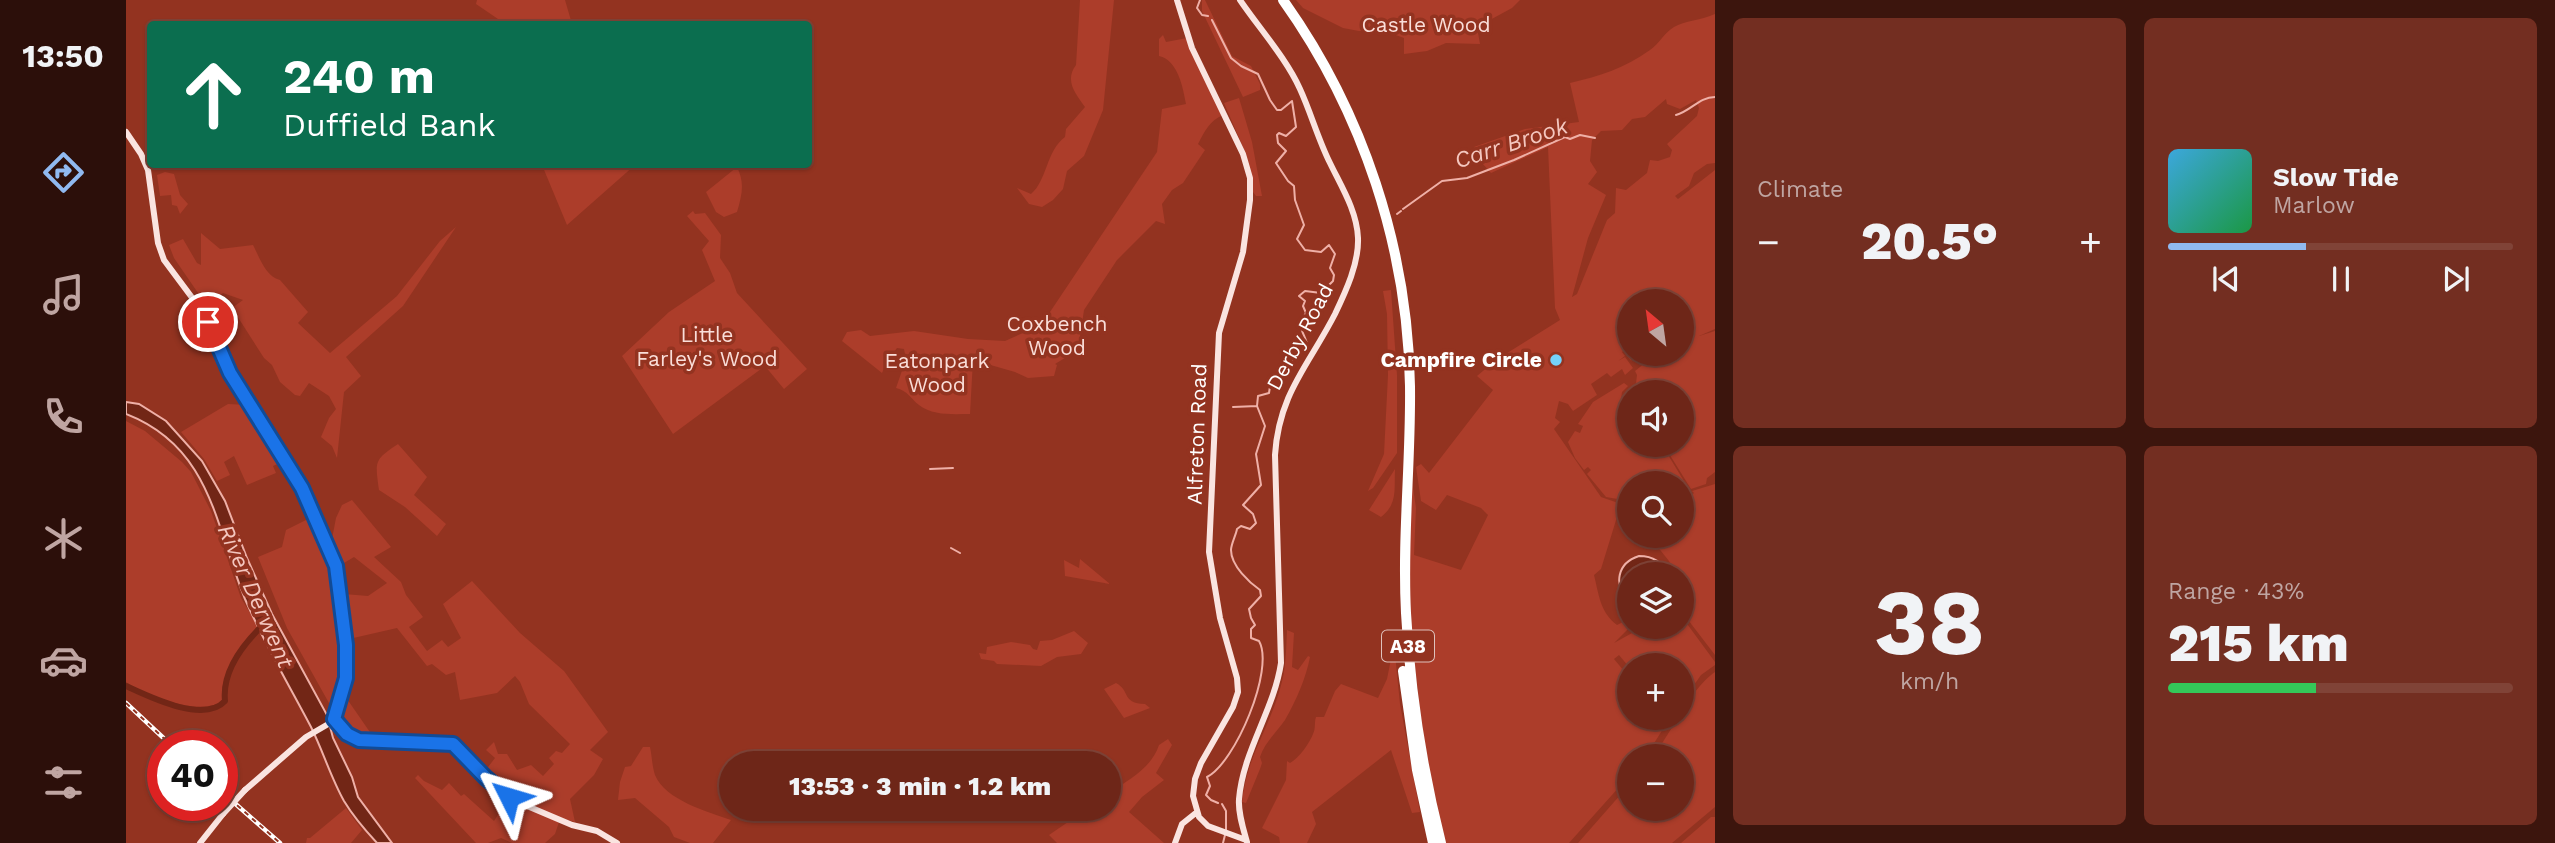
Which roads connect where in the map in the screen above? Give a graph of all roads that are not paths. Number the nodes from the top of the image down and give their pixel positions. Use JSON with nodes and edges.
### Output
{"nodes":[{"id":1,"x":1177,"y":0,"type":"edge"},
{"id":2,"x":1240,"y":0,"type":"edge"},
{"id":3,"x":1276,"y":0,"type":"edge"},
{"id":4,"x":1283,"y":0,"type":"edge"},
{"id":5,"x":126,"y":132,"type":"edge"},
{"id":6,"x":1406,"y":445,"type":"junction"},
{"id":7,"x":332,"y":721,"type":"junction"},
{"id":8,"x":1197,"y":812,"type":"junction"},
{"id":9,"x":1247,"y":841,"type":"edge"},
{"id":10,"x":200,"y":843,"type":"edge"},
{"id":11,"x":617,"y":843,"type":"edge"},
{"id":12,"x":1175,"y":843,"type":"edge"},
{"id":13,"x":1433,"y":843,"type":"edge"},
{"id":14,"x":1441,"y":843,"type":"edge"}],
"edges":[{"from":1,"to":8,"type":"street","name":"Alfreton Road"},
{"from":2,"to":9,"type":"street","name":"Derby Road"},
{"from":3,"to":6,"type":"highway","number":"A38"},
{"from":4,"to":6,"type":"highway","number":"A38"},
{"from":5,"to":7,"type":"street"},
{"from":6,"to":13,"type":"highway","number":"A38"},
{"from":6,"to":14,"type":"highway","number":"A38"},
{"from":7,"to":10,"type":"street","bridge":true},
{"from":7,"to":11,"type":"street"},
{"from":8,"to":9,"type":"street"},
{"from":8,"to":12,"type":"street"}]}
